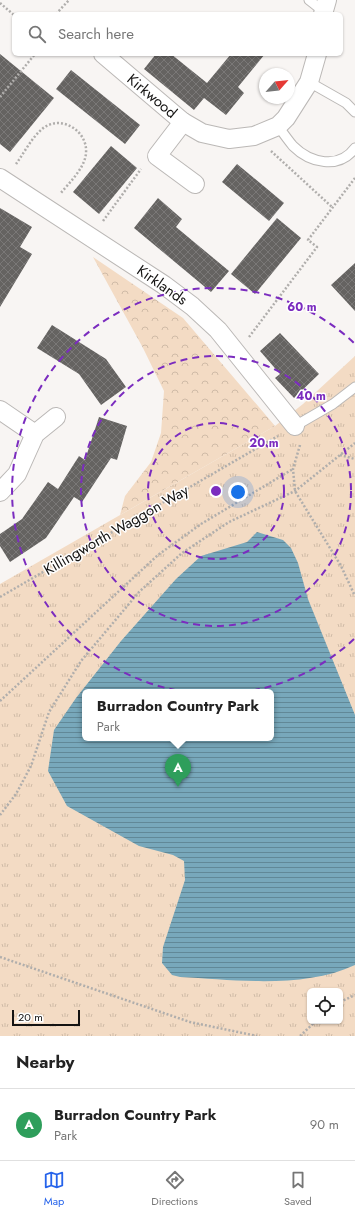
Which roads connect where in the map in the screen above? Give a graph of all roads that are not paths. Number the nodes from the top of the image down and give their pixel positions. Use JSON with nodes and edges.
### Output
{"nodes":[{"id":1,"x":309,"y":0,"type":"edge"},
{"id":2,"x":324,"y":8,"type":"edge"},
{"id":3,"x":105,"y":56,"type":"edge"},
{"id":4,"x":317,"y":56,"type":"edge"},
{"id":5,"x":310,"y":82,"type":"junction"},
{"id":6,"x":355,"y":112,"type":"edge"},
{"id":7,"x":183,"y":122,"type":"junction"},
{"id":8,"x":278,"y":126,"type":"junction"},
{"id":9,"x":355,"y":148,"type":"edge"},
{"id":10,"x":2,"y":180,"type":"edge"},
{"id":11,"x":195,"y":184,"type":"dead end"},
{"id":12,"x":355,"y":387,"type":"edge"},
{"id":13,"x":0,"y":410,"type":"edge"},
{"id":14,"x":56,"y":417,"type":"dead end"},
{"id":15,"x":295,"y":426,"type":"joint"},
{"id":16,"x":35,"y":434,"type":"junction"},
{"id":17,"x":0,"y":492,"type":"edge"}],
"edges":[{"from":1,"to":2,"type":"lane"},
{"from":3,"to":7,"type":"street","name":"Kirkwood"},
{"from":4,"to":5,"type":"street","name":"Kirkwood"},
{"from":5,"to":6,"type":"lane"},
{"from":5,"to":8,"type":"street","name":"Kirkwood"},
{"from":7,"to":8,"type":"street","name":"Kirkwood"},
{"from":7,"to":11,"type":"street","name":"Kirkwood"},
{"from":8,"to":9,"type":"lane"},
{"from":10,"to":15,"type":"street","name":"Kirklands"},
{"from":12,"to":15,"type":"lane"},
{"from":13,"to":16,"type":"street"},
{"from":14,"to":16,"type":"street"},
{"from":16,"to":17,"type":"street"}]}
